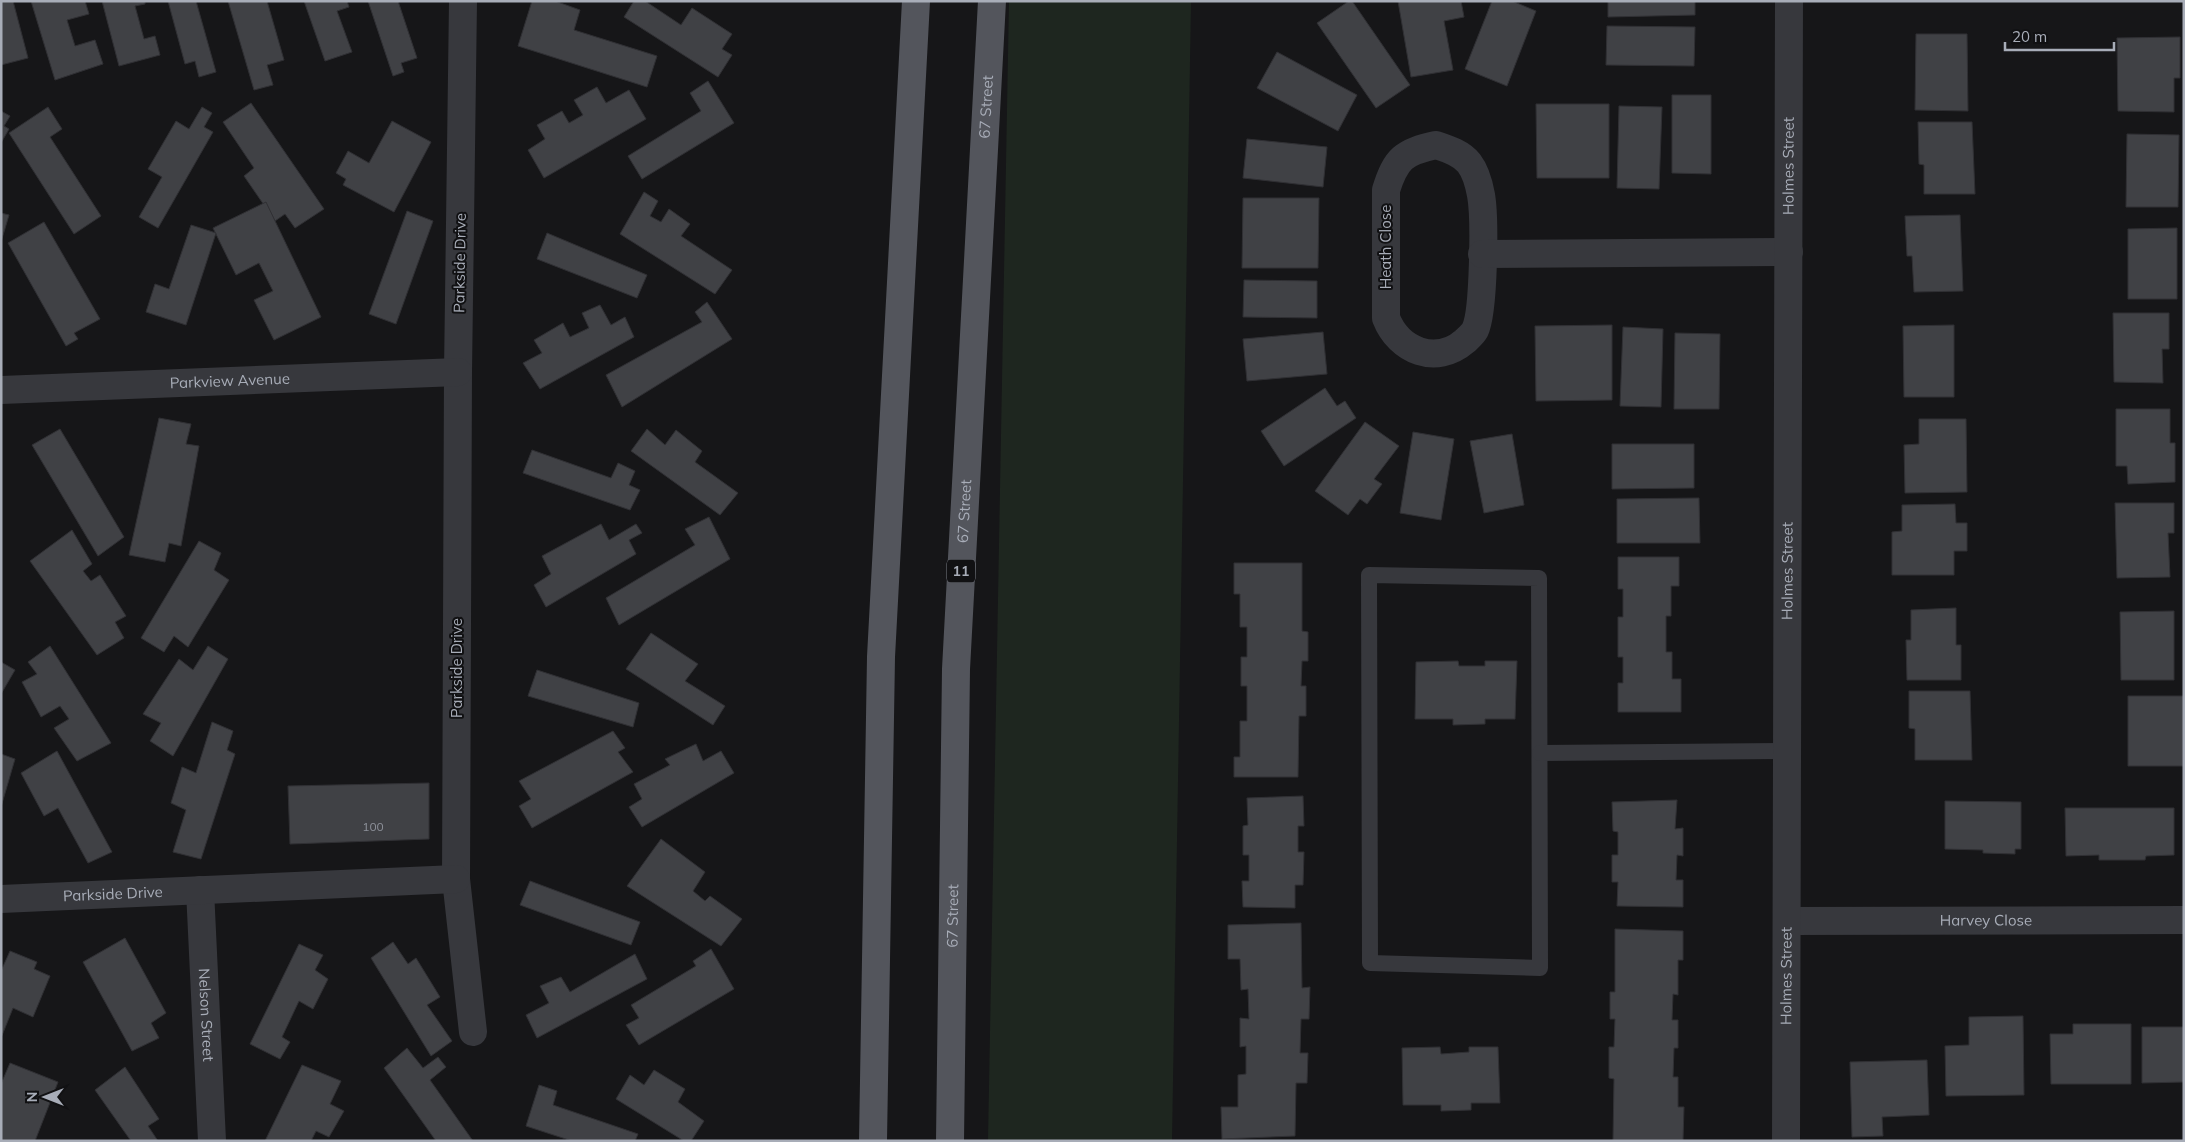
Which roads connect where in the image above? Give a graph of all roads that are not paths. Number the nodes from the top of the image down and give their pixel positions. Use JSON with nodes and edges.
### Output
{"nodes":[{"id":1,"x":463,"y":1,"type":"edge"},
{"id":2,"x":916,"y":1,"type":"edge"},
{"id":3,"x":992,"y":1,"type":"edge"},
{"id":4,"x":1789,"y":1,"type":"edge"},
{"id":5,"x":1789,"y":252,"type":"junction"},
{"id":6,"x":1482,"y":254,"type":"junction"},
{"id":7,"x":458,"y":372,"type":"junction"},
{"id":8,"x":1,"y":390,"type":"edge"},
{"id":9,"x":1787,"y":751,"type":"junction"},
{"id":10,"x":1540,"y":753,"type":"junction"},
{"id":11,"x":456,"y":880,"type":"junction"},
{"id":12,"x":200,"y":890,"type":"junction"},
{"id":13,"x":1,"y":898,"type":"edge"},
{"id":14,"x":2184,"y":920,"type":"edge"},
{"id":15,"x":1787,"y":921,"type":"junction"},
{"id":16,"x":473,"y":1032,"type":"dead end"},
{"id":17,"x":212,"y":1141,"type":"edge"},
{"id":18,"x":874,"y":1141,"type":"edge"},
{"id":19,"x":950,"y":1141,"type":"edge"},
{"id":20,"x":1786,"y":1141,"type":"edge"}],
"edges":[{"from":1,"to":7,"type":"street","name":"Parkside Drive"},
{"from":2,"to":18,"type":"main road"},
{"from":3,"to":19,"type":"main road","name":"67 Street","number":"11"},
{"from":4,"to":5,"type":"street","name":"Holmes Street"},
{"from":5,"to":6,"type":"street"},
{"from":5,"to":9,"type":"street","name":"Holmes Street"},
{"from":6,"to":6,"type":"street","name":"Heath Close"},
{"from":7,"to":8,"type":"street","name":"Parkview Avenue"},
{"from":7,"to":11,"type":"street","name":"Parkside Drive"},
{"from":9,"to":10,"type":"lane"},
{"from":9,"to":15,"type":"street","name":"Holmes Street"},
{"from":10,"to":10,"type":"lane"},
{"from":11,"to":12,"type":"street","name":"Parkside Drive"},
{"from":11,"to":16,"type":"street"},
{"from":12,"to":13,"type":"street","name":"Parkside Drive"},
{"from":12,"to":17,"type":"street","name":"Nelson Street"},
{"from":14,"to":15,"type":"street","name":"Harvey Close"},
{"from":15,"to":20,"type":"street","name":"Holmes Street"}]}
